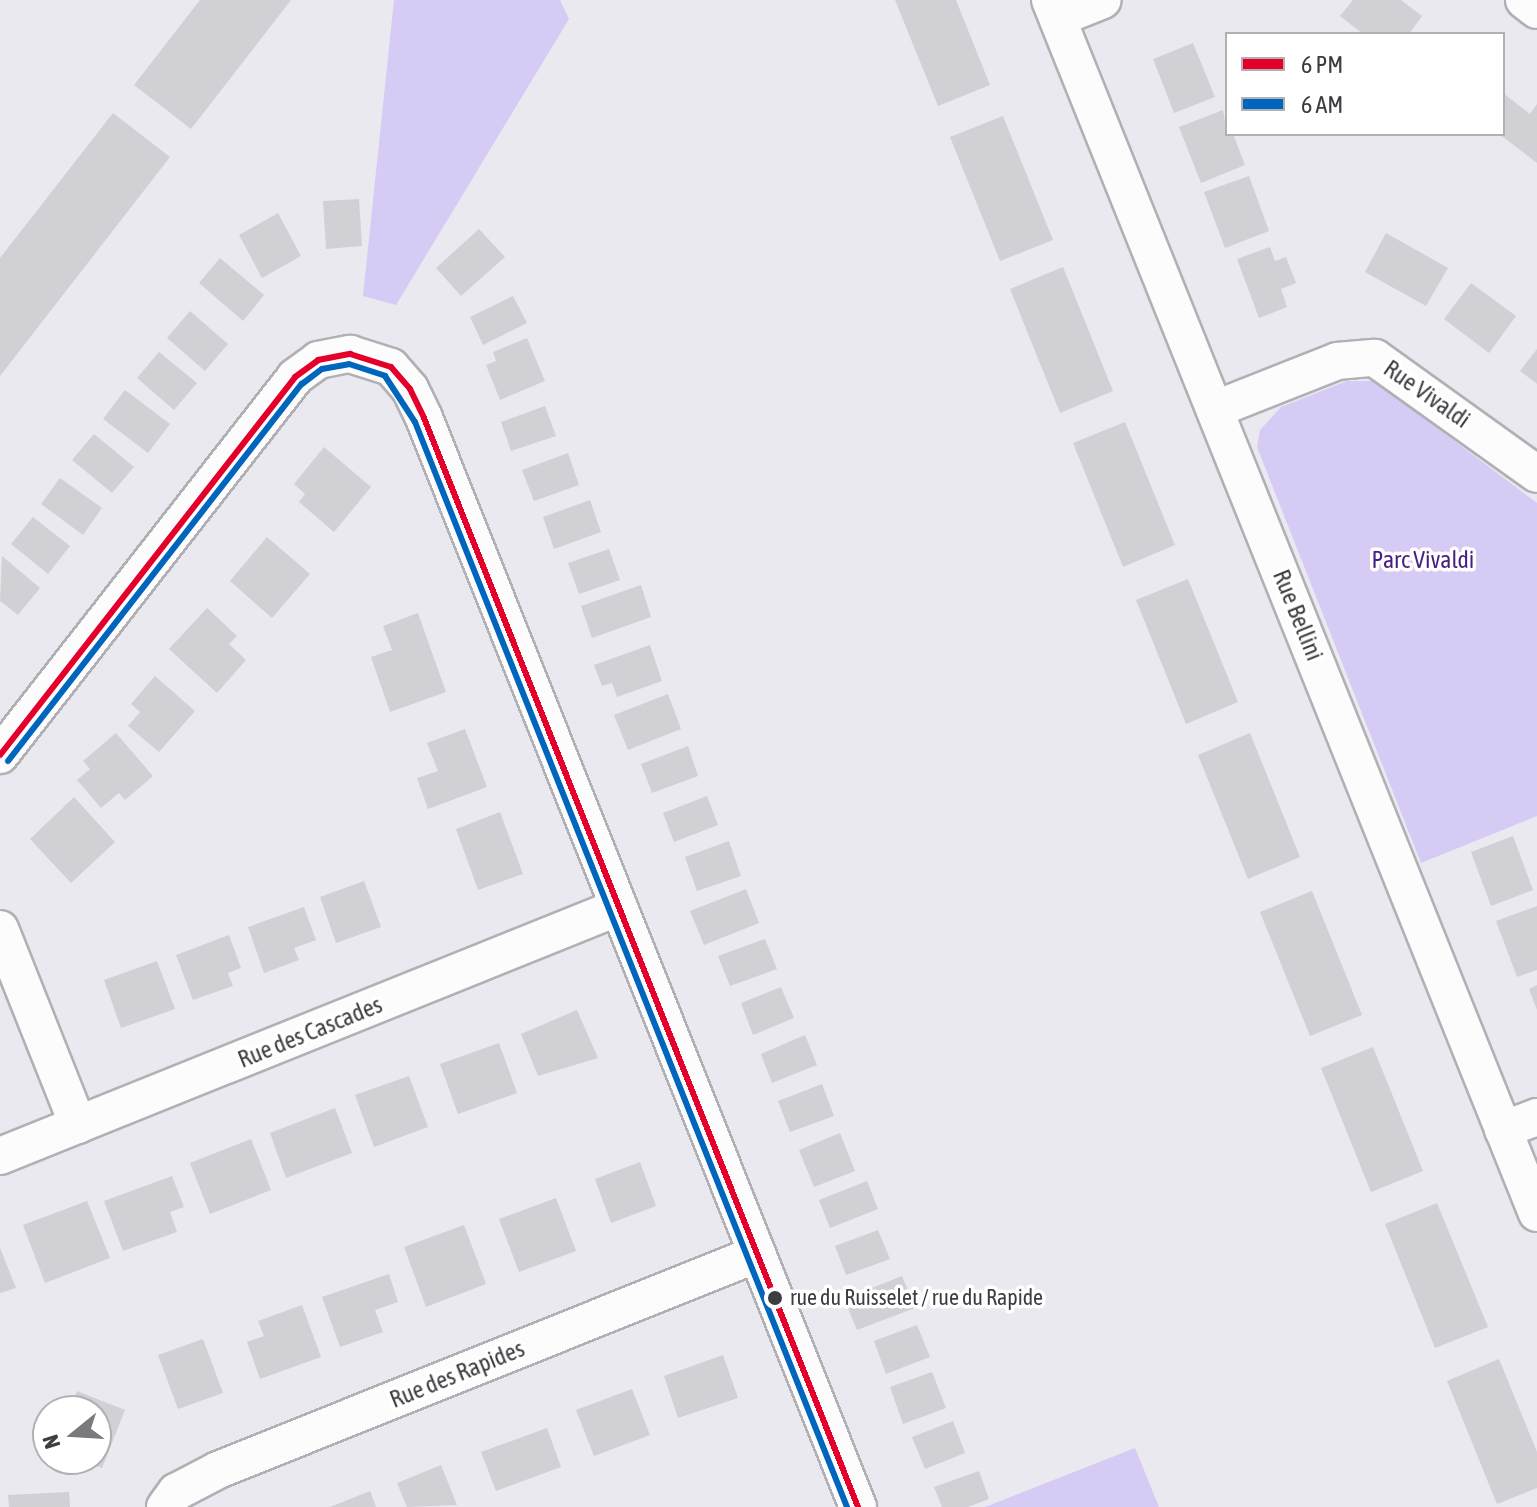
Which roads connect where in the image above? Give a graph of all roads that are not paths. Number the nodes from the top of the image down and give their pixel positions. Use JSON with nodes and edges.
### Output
{"nodes":[{"id":1,"x":1103,"y":0,"type":"edge"},
{"id":2,"x":1524,"y":0,"type":"edge"},
{"id":3,"x":1054,"y":9,"type":"edge"},
{"id":4,"x":1537,"y":10,"type":"edge"},
{"id":5,"x":1216,"y":409,"type":"junction"},
{"id":6,"x":1537,"y":474,"type":"edge"},
{"id":7,"x":0,"y":755,"type":"edge"},
{"id":8,"x":619,"y":907,"type":"junction"},
{"id":9,"x":0,"y":929,"type":"edge"},
{"id":10,"x":1537,"y":1117,"type":"edge"},
{"id":11,"x":78,"y":1125,"type":"junction"},
{"id":12,"x":1503,"y":1130,"type":"junction"},
{"id":13,"x":0,"y":1156,"type":"edge"},
{"id":14,"x":1537,"y":1213,"type":"edge"},
{"id":15,"x":757,"y":1254,"type":"junction"},
{"id":16,"x":165,"y":1507,"type":"edge"},
{"id":17,"x":858,"y":1507,"type":"edge"}],
"edges":[{"from":1,"to":3,"type":"street","name":"Rue Bellini"},
{"from":2,"to":4,"type":"street"},
{"from":3,"to":5,"type":"street","name":"Rue Bellini"},
{"from":5,"to":6,"type":"street","name":"Rue Vivaldi"},
{"from":5,"to":12,"type":"street","name":"Rue Bellini"},
{"from":7,"to":8,"type":"street"},
{"from":8,"to":11,"type":"street","name":"Rue des Cascades"},
{"from":8,"to":15,"type":"street"},
{"from":9,"to":11,"type":"street"},
{"from":10,"to":12,"type":"street"},
{"from":11,"to":13,"type":"street","name":"Rue des Cascades"},
{"from":12,"to":14,"type":"street","name":"Rue Bellini"},
{"from":15,"to":16,"type":"street","name":"Rue des Rapides"},
{"from":15,"to":17,"type":"street"}]}
